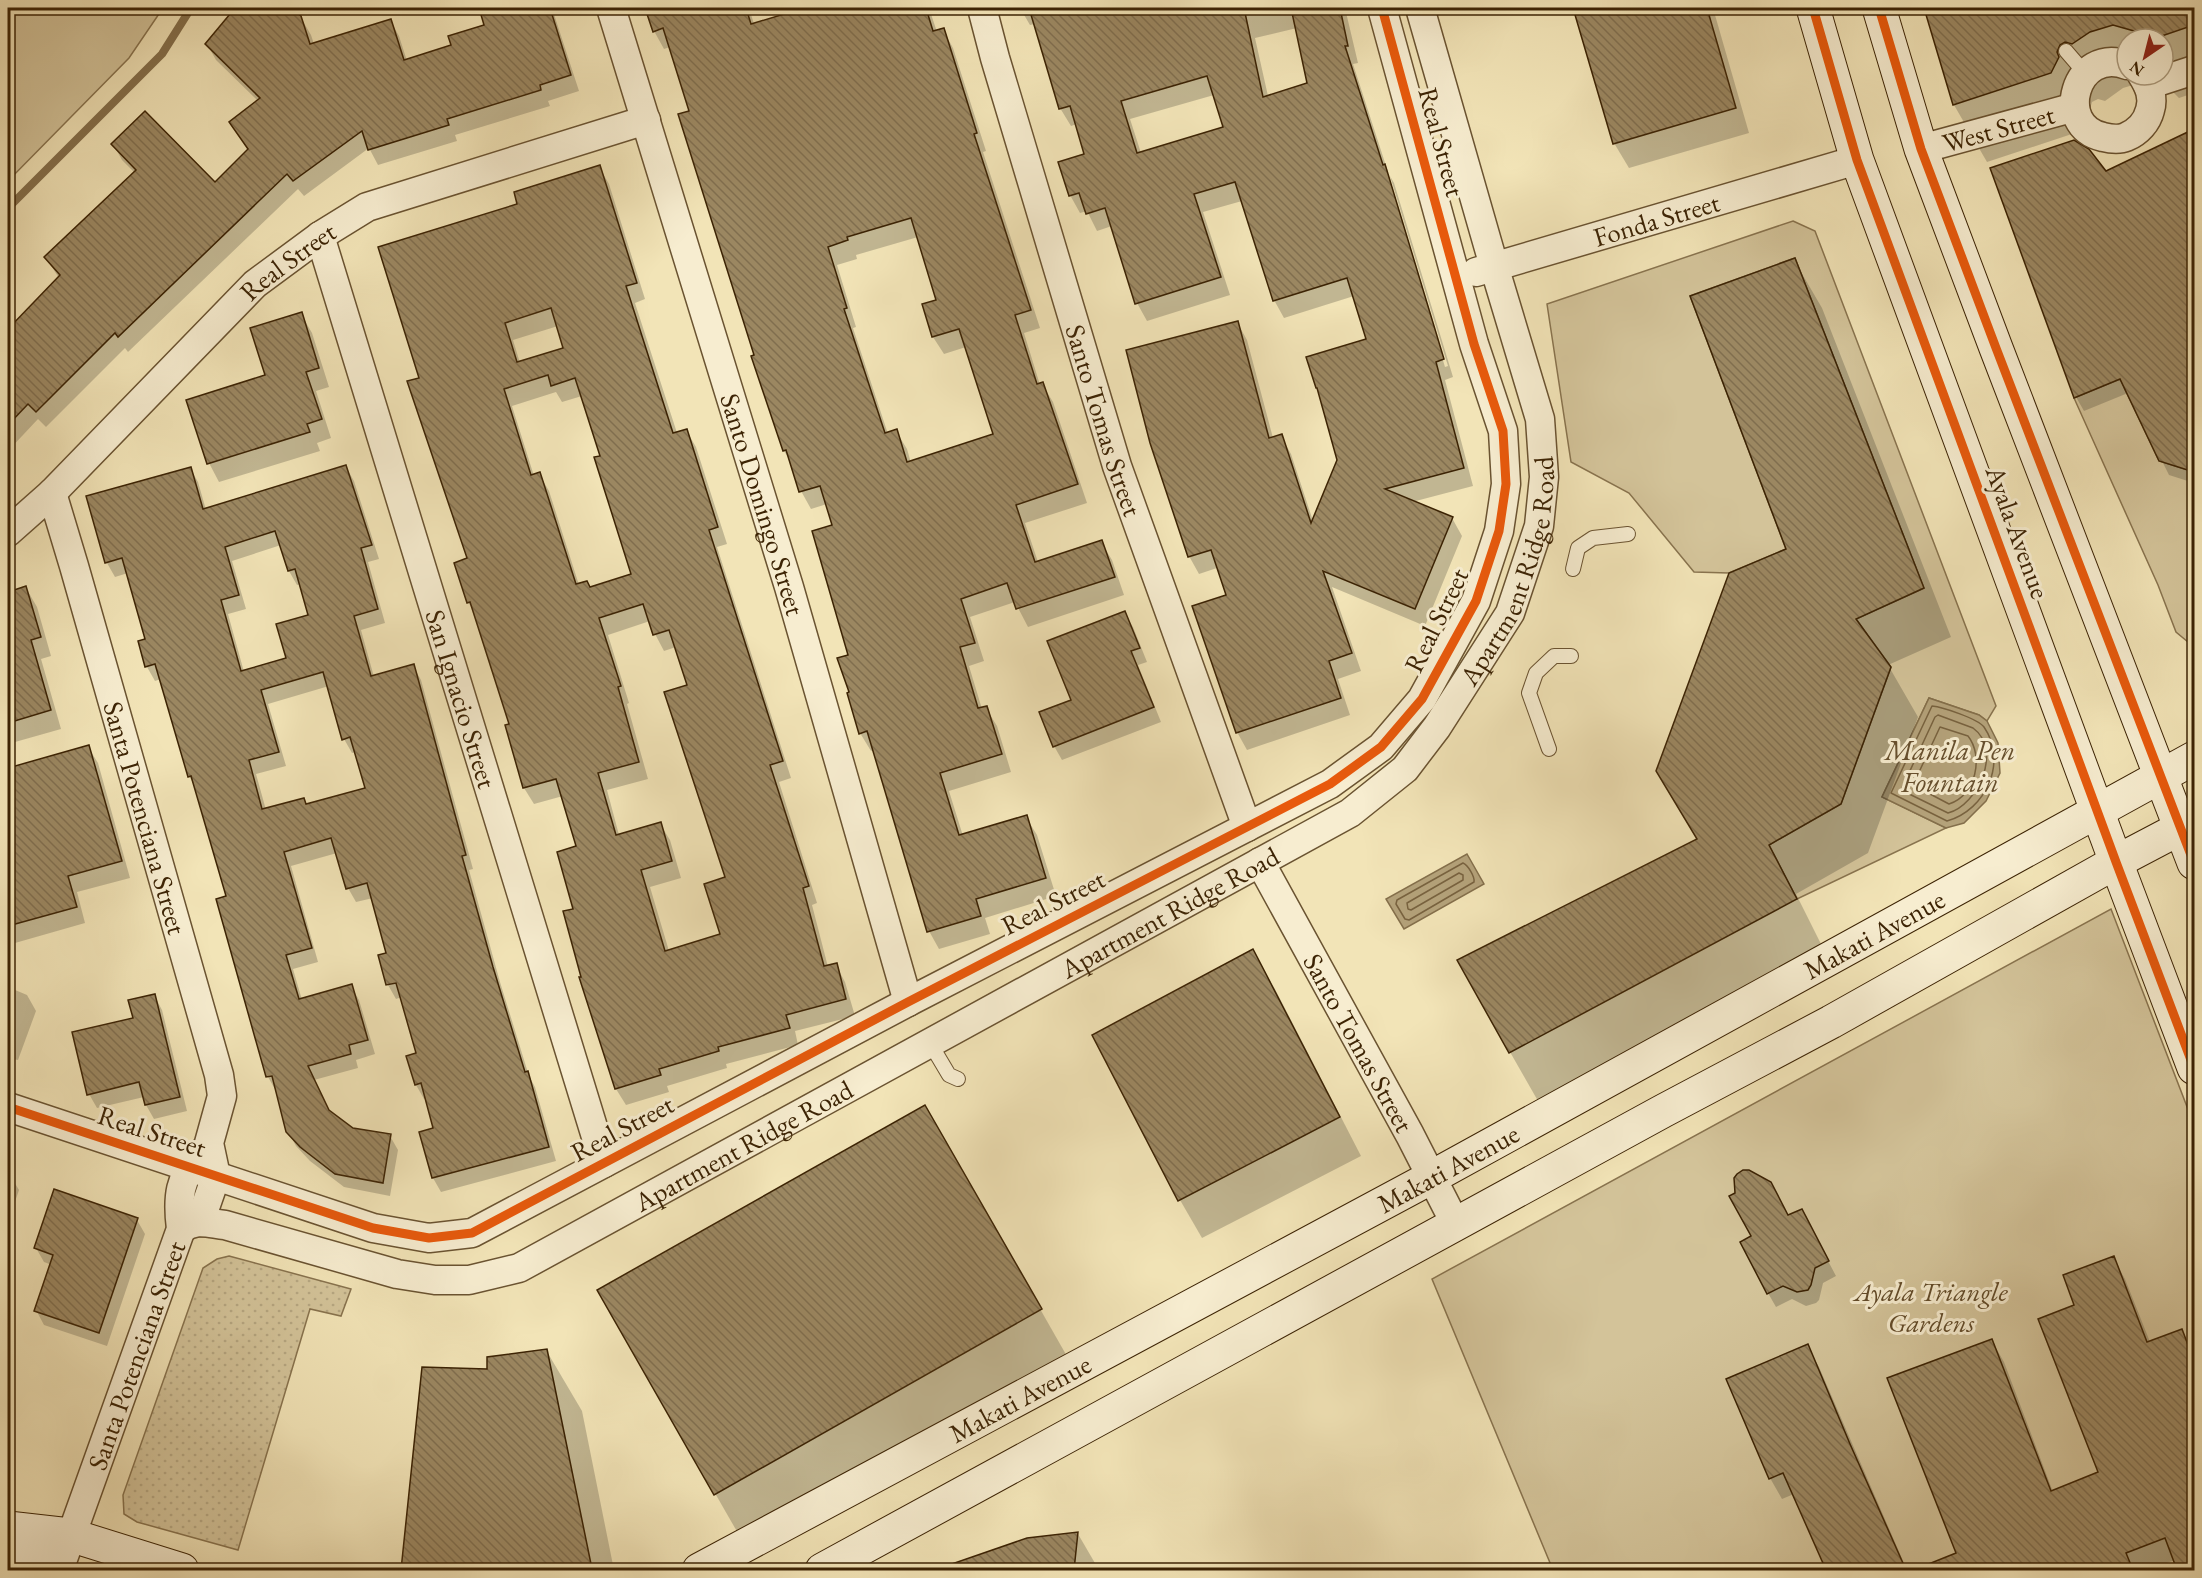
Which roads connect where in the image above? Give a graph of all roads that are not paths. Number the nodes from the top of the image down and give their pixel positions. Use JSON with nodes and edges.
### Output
{"nodes":[{"id":1,"x":611,"y":8,"type":"edge"},
{"id":2,"x":982,"y":8,"type":"edge"},
{"id":3,"x":1382,"y":8,"type":"edge"},
{"id":4,"x":1420,"y":8,"type":"edge"},
{"id":5,"x":1813,"y":8,"type":"edge"},
{"id":6,"x":1878,"y":8,"type":"edge"},
{"id":7,"x":2066,"y":51,"type":"dead end"},
{"id":8,"x":2115,"y":63,"type":"edge"},
{"id":9,"x":2194,"y":70,"type":"edge"},
{"id":10,"x":2085,"y":73,"type":"junction"},
{"id":11,"x":2175,"y":74,"type":"edge"},
{"id":12,"x":2148,"y":87,"type":"edge"},
{"id":13,"x":2075,"y":107,"type":"junction"},
{"id":14,"x":646,"y":120,"type":"junction"},
{"id":15,"x":1921,"y":149,"type":"junction"},
{"id":16,"x":1857,"y":160,"type":"junction"},
{"id":17,"x":320,"y":236,"type":"junction"},
{"id":18,"x":1494,"y":266,"type":"junction"},
{"id":19,"x":1456,"y":278,"type":"junction"},
{"id":20,"x":51,"y":493,"type":"junction"},
{"id":21,"x":8,"y":531,"type":"edge"},
{"id":22,"x":1628,"y":534,"type":"dead end"},
{"id":23,"x":1573,"y":569,"type":"dead end"},
{"id":24,"x":1571,"y":656,"type":"dead end"},
{"id":25,"x":1549,"y":749,"type":"dead end"},
{"id":26,"x":2194,"y":758,"type":"edge"},
{"id":27,"x":2161,"y":775,"type":"junction"},
{"id":28,"x":2098,"y":811,"type":"junction"},
{"id":29,"x":2188,"y":825,"type":"edge"},
{"id":30,"x":1247,"y":827,"type":"junction"},
{"id":31,"x":1260,"y":862,"type":"junction"},
{"id":32,"x":2116,"y":862,"type":"junction"},
{"id":33,"x":2194,"y":863,"type":"edge"},
{"id":34,"x":908,"y":1002,"type":"junction"},
{"id":35,"x":930,"y":1043,"type":"junction"},
{"id":36,"x":2194,"y":1068,"type":"edge"},
{"id":37,"x":958,"y":1079,"type":"dead end"},
{"id":38,"x":8,"y":1107,"type":"edge"},
{"id":39,"x":210,"y":1143,"type":"junction"},
{"id":40,"x":604,"y":1163,"type":"junction"},
{"id":41,"x":189,"y":1166,"type":"junction"},
{"id":42,"x":216,"y":1176,"type":"junction"},
{"id":43,"x":1432,"y":1177,"type":"junction"},
{"id":44,"x":1456,"y":1224,"type":"junction"},
{"id":45,"x":191,"y":1225,"type":"junction"},
{"id":46,"x":8,"y":1528,"type":"edge"},
{"id":47,"x":70,"y":1535,"type":"junction"},
{"id":48,"x":8,"y":1543,"type":"edge"},
{"id":49,"x":58,"y":1570,"type":"edge"},
{"id":50,"x":182,"y":1570,"type":"edge"},
{"id":51,"x":699,"y":1570,"type":"edge"},
{"id":52,"x":822,"y":1570,"type":"edge"}],
"edges":[{"from":1,"to":14,"type":"street","name":"Santo Domingo Street"},
{"from":2,"to":30,"type":"street","name":"Santo Tomas Street"},
{"from":3,"to":19,"type":"street","name":"Real Street"},
{"from":4,"to":18,"type":"street","name":"Apartment Ridge Road"},
{"from":5,"to":16,"type":"main road","name":"Ayala Avenue"},
{"from":6,"to":15,"type":"main road","name":"Ayala Avenue"},
{"from":7,"to":10,"type":"lane"},
{"from":8,"to":10,"type":"street"},
{"from":9,"to":11,"type":"street","name":"West Street"},
{"from":10,"to":13,"type":"street","name":"West Street"},
{"from":12,"to":13,"type":"street","name":"West Street"},
{"from":13,"to":15,"type":"street","name":"West Street"},
{"from":14,"to":17,"type":"street","name":"Real Street"},
{"from":14,"to":34,"type":"street","name":"Santo Domingo Street"},
{"from":15,"to":27,"type":"main road","name":"Ayala Avenue"},
{"from":16,"to":18,"type":"street","name":"Fonda Street"},
{"from":16,"to":28,"type":"main road","name":"Ayala Avenue"},
{"from":17,"to":20,"type":"street","name":"Real Street"},
{"from":17,"to":40,"type":"street","name":"San Ignacio Street"},
{"from":18,"to":19,"type":"street","name":"Fonda Street"},
{"from":18,"to":31,"type":"street","name":"Apartment Ridge Road"},
{"from":19,"to":30,"type":"street","name":"Real Street"},
{"from":20,"to":21,"type":"street","name":"Real Street"},
{"from":20,"to":39,"type":"street","name":"Santa Potenciana Street"},
{"from":22,"to":23,"type":"lane"},
{"from":24,"to":25,"type":"lane"},
{"from":26,"to":27,"type":"main road","name":"Makati Avenue"},
{"from":27,"to":28,"type":"main road","name":"Makati Avenue"},
{"from":27,"to":29,"type":"main road","name":"Ayala Avenue"},
{"from":28,"to":32,"type":"main road","name":"Ayala Avenue"},
{"from":28,"to":43,"type":"main road","name":"Makati Avenue"},
{"from":29,"to":32,"type":"main road","name":"Makati Avenue"},
{"from":29,"to":33,"type":"main road","name":"Ayala Avenue"},
{"from":30,"to":34,"type":"street","name":"Real Street"},
{"from":31,"to":35,"type":"street","name":"Apartment Ridge Road"},
{"from":31,"to":43,"type":"street","name":"Santo Tomas Street"},
{"from":32,"to":36,"type":"main road","name":"Ayala Avenue"},
{"from":32,"to":44,"type":"main road","name":"Makati Avenue"},
{"from":34,"to":40,"type":"street","name":"Real Street"},
{"from":35,"to":37,"type":"lane"},
{"from":35,"to":45,"type":"street","name":"Apartment Ridge Road"},
{"from":38,"to":41,"type":"street","name":"Real Street"},
{"from":39,"to":41,"type":"street","name":"Santa Potenciana Street"},
{"from":39,"to":42,"type":"street","name":"Santa Potenciana Street"},
{"from":40,"to":42,"type":"street","name":"Real Street"},
{"from":41,"to":42,"type":"street","name":"Real Street"},
{"from":41,"to":45,"type":"street","name":"Santa Potenciana Street"},
{"from":42,"to":45,"type":"street","name":"Santa Potenciana Street"},
{"from":43,"to":44,"type":"street","name":"Santo Tomas Street"},
{"from":43,"to":51,"type":"main road","name":"Makati Avenue"},
{"from":44,"to":52,"type":"main road","name":"Makati Avenue"},
{"from":45,"to":47,"type":"street","name":"Santa Potenciana Street"},
{"from":46,"to":47,"type":"main road"},
{"from":47,"to":49,"type":"street","name":"Santa Potenciana Street"},
{"from":47,"to":50,"type":"main road"},
{"from":48,"to":49,"type":"main road"}]}
